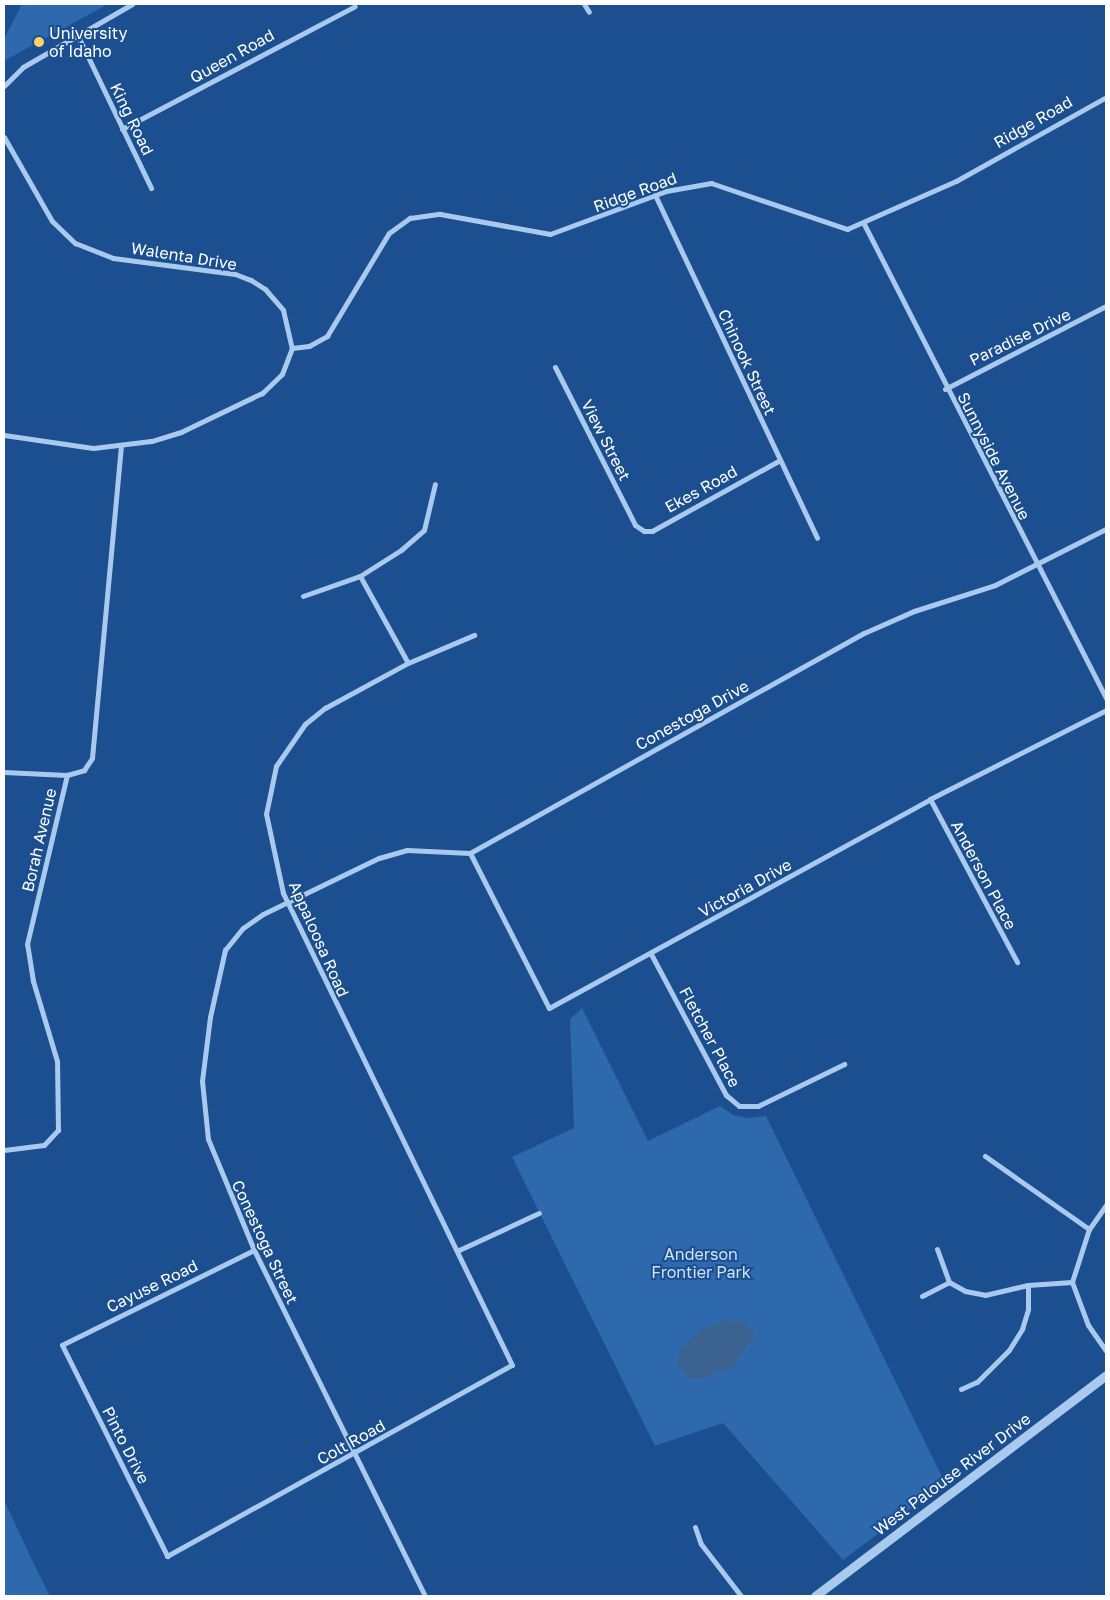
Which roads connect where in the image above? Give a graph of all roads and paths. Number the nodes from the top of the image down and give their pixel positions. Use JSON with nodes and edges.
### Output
{"nodes":[{"id":1,"x":132,"y":4,"type":"edge"},
{"id":2,"x":584,"y":4,"type":"edge"},
{"id":3,"x":355,"y":6,"type":"dead end"},
{"id":4,"x":588,"y":12,"type":"dead end"},
{"id":5,"x":77,"y":34,"type":"junction"},
{"id":6,"x":4,"y":86,"type":"edge"},
{"id":7,"x":1106,"y":97,"type":"edge"},
{"id":8,"x":122,"y":129,"type":"junction"},
{"id":9,"x":4,"y":137,"type":"edge"},
{"id":10,"x":151,"y":188,"type":"dead end"},
{"id":11,"x":655,"y":195,"type":"junction"},
{"id":12,"x":864,"y":224,"type":"junction"},
{"id":13,"x":1106,"y":306,"type":"edge"},
{"id":14,"x":292,"y":348,"type":"junction"},
{"id":15,"x":555,"y":367,"type":"dead end"},
{"id":16,"x":945,"y":388,"type":"junction"},
{"id":17,"x":4,"y":435,"type":"edge"},
{"id":18,"x":121,"y":446,"type":"junction"},
{"id":19,"x":780,"y":460,"type":"junction"},
{"id":20,"x":435,"y":484,"type":"dead end"},
{"id":21,"x":635,"y":525,"type":"joint"},
{"id":22,"x":1106,"y":529,"type":"edge"},
{"id":23,"x":817,"y":538,"type":"dead end"},
{"id":24,"x":1036,"y":567,"type":"junction"},
{"id":25,"x":360,"y":576,"type":"junction"},
{"id":26,"x":303,"y":596,"type":"dead end"},
{"id":27,"x":474,"y":635,"type":"dead end"},
{"id":28,"x":408,"y":663,"type":"junction"},
{"id":29,"x":1106,"y":698,"type":"edge"},
{"id":30,"x":1106,"y":710,"type":"edge"},
{"id":31,"x":4,"y":772,"type":"edge"},
{"id":32,"x":67,"y":775,"type":"junction"},
{"id":33,"x":930,"y":799,"type":"junction"},
{"id":34,"x":470,"y":853,"type":"junction"},
{"id":35,"x":287,"y":902,"type":"junction"},
{"id":36,"x":651,"y":954,"type":"junction"},
{"id":37,"x":1017,"y":962,"type":"dead end"},
{"id":38,"x":844,"y":1064,"type":"dead end"},
{"id":39,"x":4,"y":1150,"type":"edge"},
{"id":40,"x":985,"y":1156,"type":"dead end"},
{"id":41,"x":1106,"y":1206,"type":"edge"},
{"id":42,"x":539,"y":1213,"type":"dead end"},
{"id":43,"x":1089,"y":1229,"type":"junction"},
{"id":44,"x":937,"y":1249,"type":"dead end"},
{"id":45,"x":254,"y":1250,"type":"junction"},
{"id":46,"x":458,"y":1250,"type":"junction"},
{"id":47,"x":949,"y":1282,"type":"junction"},
{"id":48,"x":1072,"y":1282,"type":"junction"},
{"id":49,"x":1028,"y":1285,"type":"junction"},
{"id":50,"x":922,"y":1296,"type":"dead end"},
{"id":51,"x":496,"y":1331,"type":"joint"},
{"id":52,"x":62,"y":1345,"type":"joint"},
{"id":53,"x":1106,"y":1351,"type":"edge"},
{"id":54,"x":1106,"y":1375,"type":"edge"},
{"id":55,"x":961,"y":1389,"type":"dead end"},
{"id":56,"x":356,"y":1453,"type":"junction"},
{"id":57,"x":695,"y":1527,"type":"dead end"},
{"id":58,"x":167,"y":1556,"type":"joint"},
{"id":59,"x":425,"y":1596,"type":"edge"},
{"id":60,"x":741,"y":1596,"type":"edge"},
{"id":61,"x":816,"y":1596,"type":"edge"}],
"edges":[{"from":1,"to":5,"type":"street"},
{"from":2,"to":4,"type":"street"},
{"from":3,"to":8,"type":"street","name":"Queen Road"},
{"from":5,"to":6,"type":"street"},
{"from":5,"to":8,"type":"street","name":"King Road"},
{"from":7,"to":12,"type":"street","name":"Ridge Road"},
{"from":8,"to":10,"type":"street","name":"King Road"},
{"from":9,"to":14,"type":"street","name":"Walenta Drive"},
{"from":11,"to":12,"type":"street","name":"Ridge Road"},
{"from":11,"to":14,"type":"street","name":"Ridge Road"},
{"from":11,"to":19,"type":"street","name":"Chinook Street"},
{"from":12,"to":16,"type":"street","name":"Sunnyside Avenue"},
{"from":13,"to":16,"type":"street","name":"Paradise Drive"},
{"from":14,"to":18,"type":"street"},
{"from":15,"to":21,"type":"street","name":"View Street"},
{"from":16,"to":24,"type":"street","name":"Sunnyside Avenue"},
{"from":17,"to":18,"type":"street"},
{"from":18,"to":32,"type":"street","name":"Borah Avenue"},
{"from":19,"to":21,"type":"street","name":"Ekes Road"},
{"from":19,"to":23,"type":"street","name":"Chinook Street"},
{"from":20,"to":25,"type":"street"},
{"from":22,"to":24,"type":"street","name":"Conestoga Drive"},
{"from":24,"to":29,"type":"street","name":"Sunnyside Avenue"},
{"from":24,"to":34,"type":"street","name":"Conestoga Drive"},
{"from":25,"to":26,"type":"street"},
{"from":25,"to":28,"type":"street"},
{"from":27,"to":28,"type":"street","name":"Appaloosa Road"},
{"from":28,"to":35,"type":"street","name":"Appaloosa Road"},
{"from":30,"to":33,"type":"street","name":"Victoria Drive"},
{"from":31,"to":32,"type":"street"},
{"from":32,"to":39,"type":"street","name":"Borah Avenue"},
{"from":33,"to":36,"type":"street","name":"Victoria Drive"},
{"from":33,"to":37,"type":"street","name":"Anderson Place"},
{"from":34,"to":35,"type":"street"},
{"from":34,"to":36,"type":"street","name":"Victoria Drive"},
{"from":35,"to":45,"type":"street","name":"Conestoga Street"},
{"from":35,"to":46,"type":"street","name":"Appaloosa Road"},
{"from":36,"to":38,"type":"street","name":"Fletcher Place"},
{"from":40,"to":43,"type":"street"},
{"from":41,"to":43,"type":"street"},
{"from":42,"to":46,"type":"street"},
{"from":43,"to":48,"type":"street"},
{"from":44,"to":47,"type":"street"},
{"from":45,"to":52,"type":"street","name":"Cayuse Road"},
{"from":45,"to":56,"type":"street","name":"Conestoga Street"},
{"from":46,"to":51,"type":"street","name":"Appaloosa Road"},
{"from":47,"to":49,"type":"street"},
{"from":47,"to":50,"type":"street"},
{"from":48,"to":49,"type":"street"},
{"from":48,"to":53,"type":"street"},
{"from":49,"to":55,"type":"street"},
{"from":51,"to":56,"type":"street","name":"Colt Road"},
{"from":52,"to":58,"type":"street","name":"Pinto Drive"},
{"from":54,"to":61,"type":"street","name":"West Palouse River Drive"},
{"from":56,"to":58,"type":"street","name":"Colt Road"},
{"from":56,"to":59,"type":"street","name":"Conestoga Street"},
{"from":57,"to":60,"type":"street"}]}
